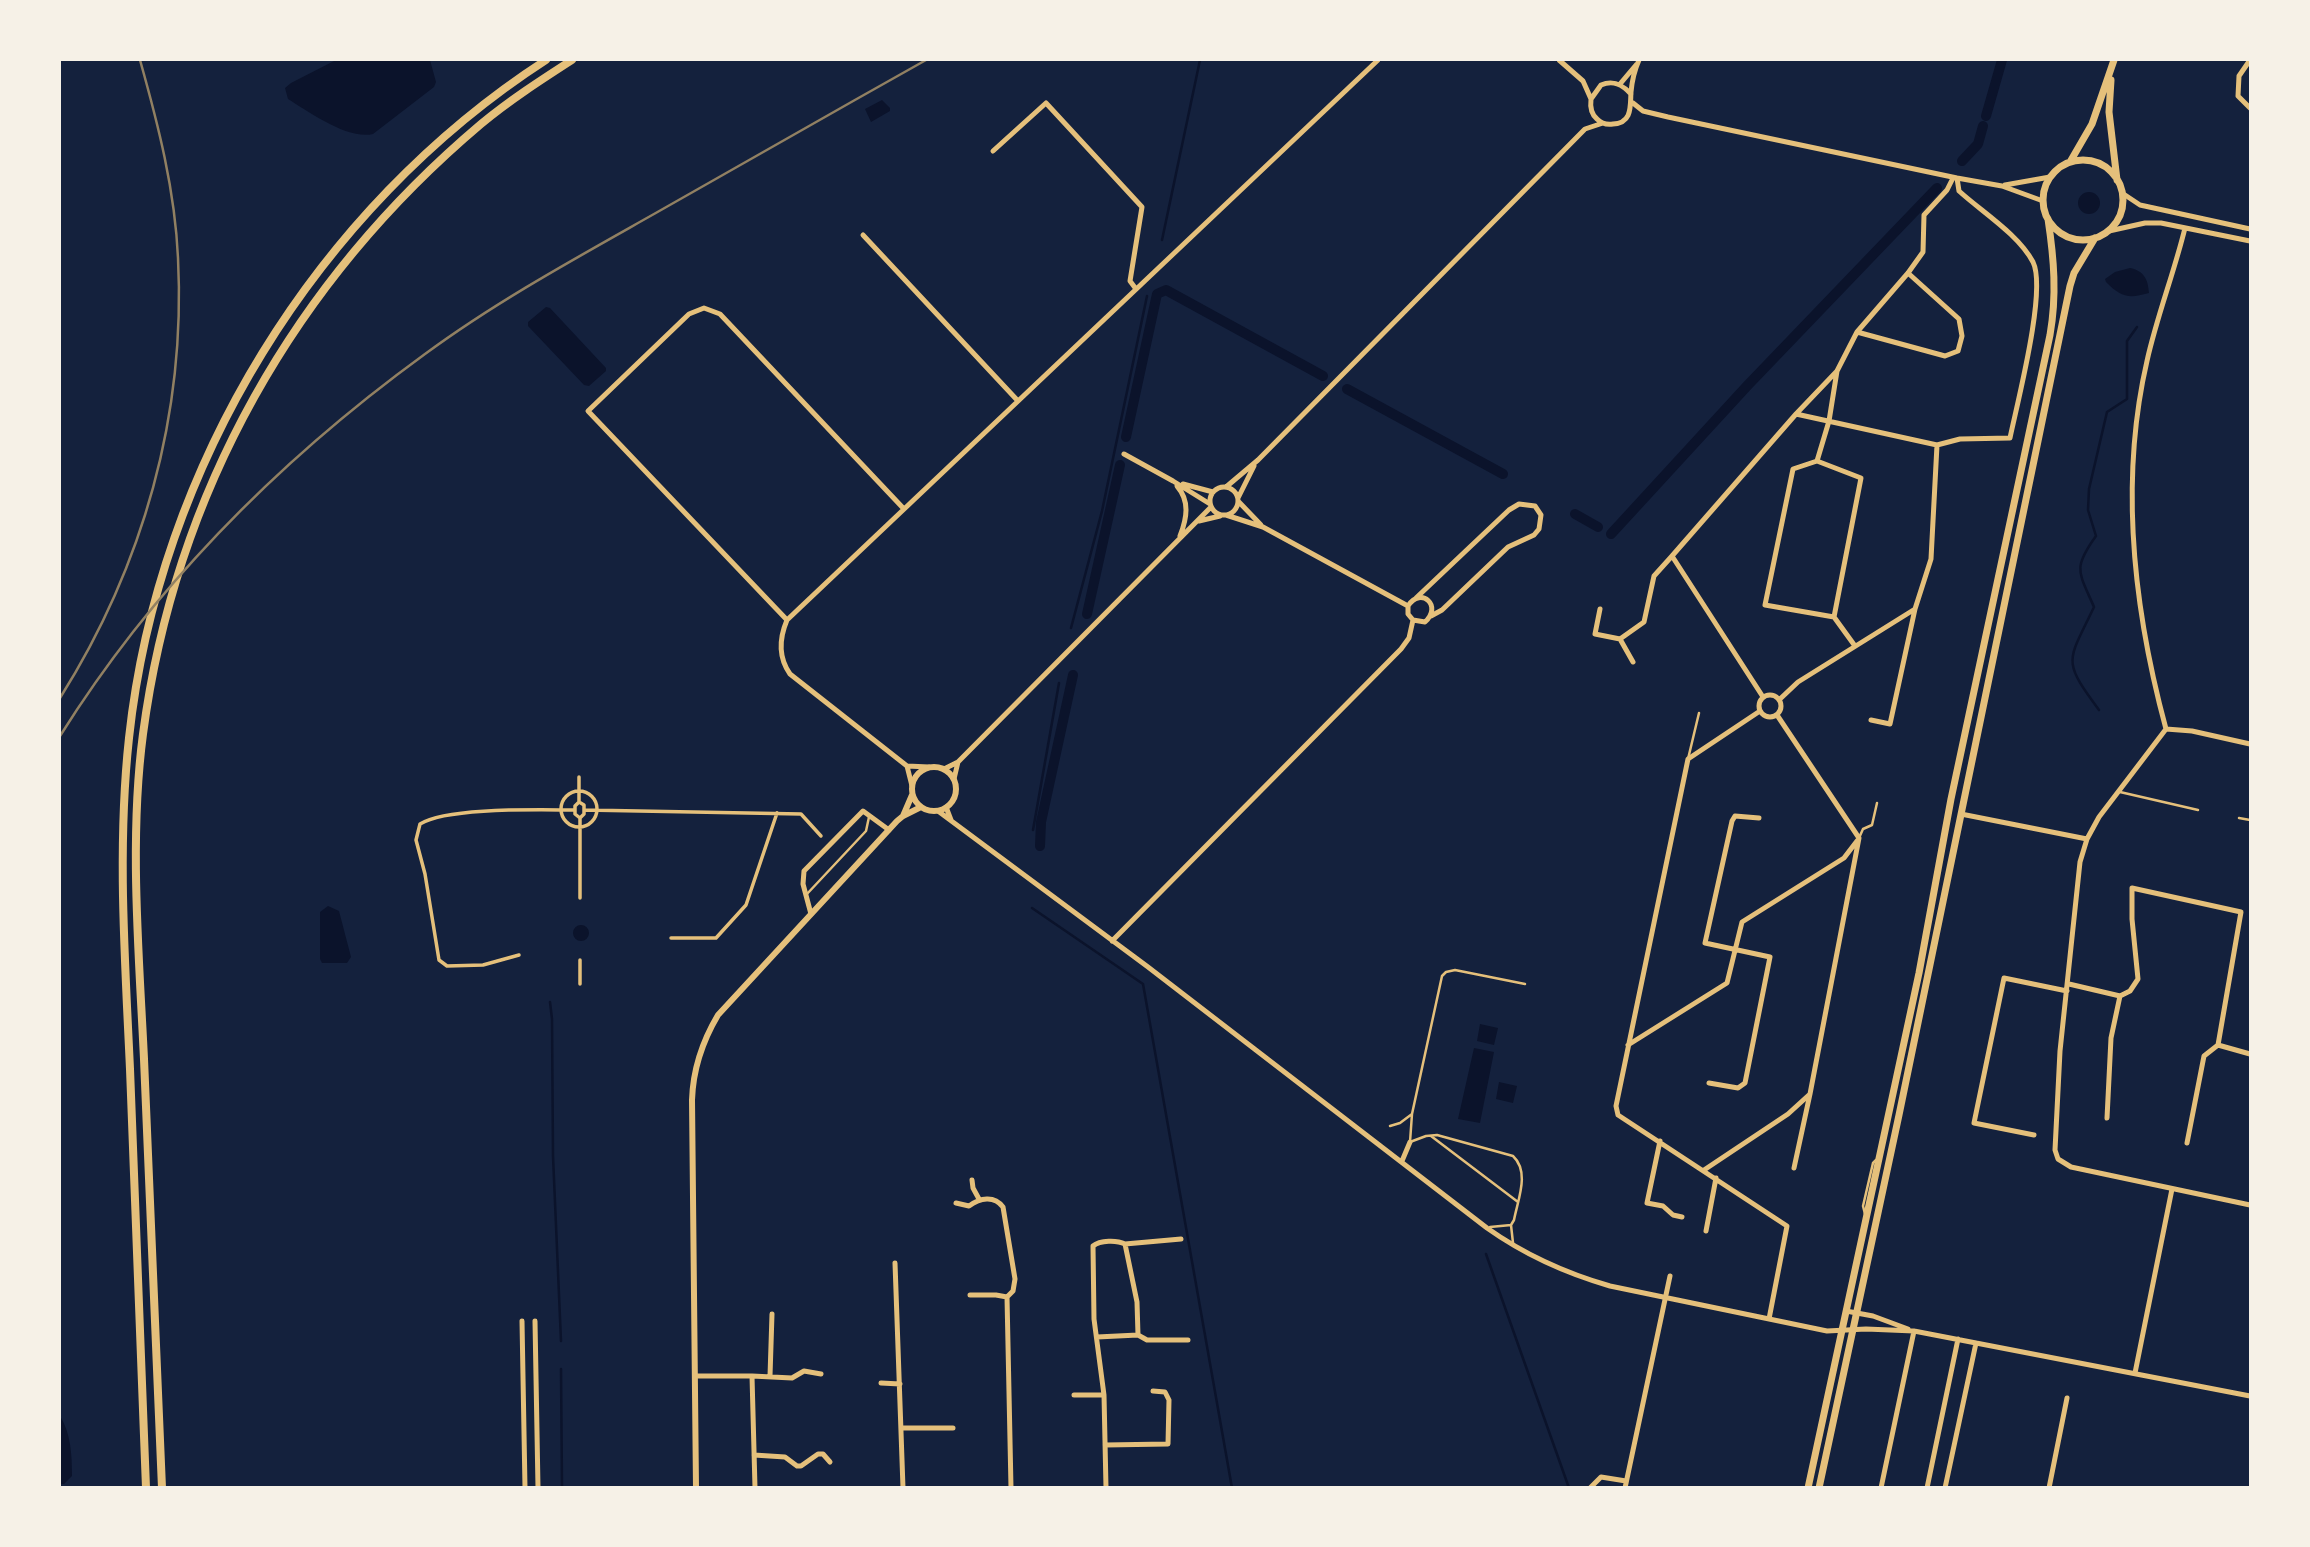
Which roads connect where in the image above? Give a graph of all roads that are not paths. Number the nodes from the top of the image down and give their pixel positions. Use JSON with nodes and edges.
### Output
{"nodes":[{"id":1,"x":546,"y":60,"type":"edge"},
{"id":2,"x":572,"y":60,"type":"edge"},
{"id":3,"x":1378,"y":60,"type":"edge"},
{"id":4,"x":1559,"y":60,"type":"edge"},
{"id":5,"x":2114,"y":60,"type":"edge"},
{"id":6,"x":2250,"y":60,"type":"edge"},
{"id":7,"x":1638,"y":62,"type":"edge"},
{"id":8,"x":2111,"y":72,"type":"junction"},
{"id":9,"x":1583,"y":81,"type":"junction"},
{"id":10,"x":1620,"y":84,"type":"junction"},
{"id":11,"x":1601,"y":85,"type":"junction"},
{"id":12,"x":1631,"y":93,"type":"junction"},
{"id":13,"x":1591,"y":99,"type":"junction"},
{"id":14,"x":1633,"y":103,"type":"junction"},
{"id":15,"x":2250,"y":108,"type":"edge"},
{"id":16,"x":1591,"y":110,"type":"junction"},
{"id":17,"x":1643,"y":110,"type":"junction"},
{"id":18,"x":1628,"y":116,"type":"junction"},
{"id":19,"x":1603,"y":123,"type":"junction"},
{"id":20,"x":1587,"y":128,"type":"junction"},
{"id":21,"x":993,"y":151,"type":"dead end"},
{"id":22,"x":2070,"y":162,"type":"junction"},
{"id":23,"x":2050,"y":177,"type":"junction"},
{"id":24,"x":1955,"y":178,"type":"junction"},
{"id":25,"x":2117,"y":180,"type":"junction"},
{"id":26,"x":2002,"y":186,"type":"junction"},
{"id":27,"x":2122,"y":193,"type":"junction"},
{"id":28,"x":2043,"y":201,"type":"junction"},
{"id":29,"x":2048,"y":219,"type":"junction"},
{"id":30,"x":2185,"y":228,"type":"junction"},
{"id":31,"x":2250,"y":229,"type":"edge"},
{"id":32,"x":2109,"y":230,"type":"junction"},
{"id":33,"x":863,"y":235,"type":"dead end"},
{"id":34,"x":2095,"y":238,"type":"junction"},
{"id":35,"x":2250,"y":241,"type":"edge"},
{"id":36,"x":1908,"y":273,"type":"junction"},
{"id":37,"x":1136,"y":289,"type":"junction"},
{"id":38,"x":1857,"y":332,"type":"junction"},
{"id":39,"x":1837,"y":371,"type":"junction"},
{"id":40,"x":1018,"y":401,"type":"junction"},
{"id":41,"x":1796,"y":414,"type":"junction"},
{"id":42,"x":1829,"y":421,"type":"junction"},
{"id":43,"x":1937,"y":445,"type":"junction"},
{"id":44,"x":1124,"y":454,"type":"dead end"},
{"id":45,"x":1258,"y":460,"type":"junction"},
{"id":46,"x":1817,"y":461,"type":"junction"},
{"id":47,"x":1173,"y":481,"type":"junction"},
{"id":48,"x":1226,"y":487,"type":"junction"},
{"id":49,"x":1213,"y":492,"type":"junction"},
{"id":50,"x":1238,"y":500,"type":"junction"},
{"id":51,"x":1210,"y":506,"type":"junction"},
{"id":52,"x":904,"y":509,"type":"junction"},
{"id":53,"x":1224,"y":515,"type":"junction"},
{"id":54,"x":1196,"y":522,"type":"junction"},
{"id":55,"x":1263,"y":527,"type":"junction"},
{"id":56,"x":1179,"y":539,"type":"junction"},
{"id":57,"x":1672,"y":556,"type":"junction"},
{"id":58,"x":1416,"y":598,"type":"junction"},
{"id":59,"x":1408,"y":606,"type":"junction"},
{"id":60,"x":1600,"y":609,"type":"dead end"},
{"id":61,"x":1915,"y":609,"type":"junction"},
{"id":62,"x":1431,"y":616,"type":"junction"},
{"id":63,"x":1834,"y":617,"type":"junction"},
{"id":64,"x":787,"y":621,"type":"junction"},
{"id":65,"x":1413,"y":621,"type":"junction"},
{"id":66,"x":1620,"y":639,"type":"junction"},
{"id":67,"x":1855,"y":646,"type":"junction"},
{"id":68,"x":1633,"y":663,"type":"dead end"},
{"id":69,"x":1763,"y":697,"type":"junction"},
{"id":70,"x":1780,"y":699,"type":"junction"},
{"id":71,"x":1760,"y":711,"type":"junction"},
{"id":72,"x":1699,"y":713,"type":"dead end"},
{"id":73,"x":1777,"y":715,"type":"junction"},
{"id":74,"x":1871,"y":720,"type":"dead end"},
{"id":75,"x":2166,"y":729,"type":"junction"},
{"id":76,"x":2250,"y":744,"type":"edge"},
{"id":77,"x":1688,"y":759,"type":"junction"},
{"id":78,"x":958,"y":762,"type":"junction"},
{"id":79,"x":907,"y":766,"type":"junction"},
{"id":80,"x":929,"y":767,"type":"junction"},
{"id":81,"x":944,"y":769,"type":"junction"},
{"id":82,"x":579,"y":777,"type":"dead end"},
{"id":83,"x":954,"y":779,"type":"junction"},
{"id":84,"x":912,"y":786,"type":"junction"},
{"id":85,"x":579,"y":791,"type":"junction"},
{"id":86,"x":2120,"y":792,"type":"junction"},
{"id":87,"x":912,"y":795,"type":"junction"},
{"id":88,"x":579,"y":802,"type":"junction"},
{"id":89,"x":1877,"y":803,"type":"dead end"},
{"id":90,"x":921,"y":807,"type":"junction"},
{"id":91,"x":946,"y":807,"type":"junction"},
{"id":92,"x":561,"y":810,"type":"junction"},
{"id":93,"x":574,"y":810,"type":"junction"},
{"id":94,"x":585,"y":810,"type":"junction"},
{"id":95,"x":597,"y":810,"type":"junction"},
{"id":96,"x":2198,"y":810,"type":"dead end"},
{"id":97,"x":938,"y":811,"type":"junction"},
{"id":98,"x":866,"y":812,"type":"junction"},
{"id":99,"x":777,"y":813,"type":"junction"},
{"id":100,"x":1961,"y":814,"type":"junction"},
{"id":101,"x":903,"y":816,"type":"junction"},
{"id":102,"x":580,"y":818,"type":"junction"},
{"id":103,"x":1759,"y":818,"type":"dead end"},
{"id":104,"x":2239,"y":818,"type":"dead end"},
{"id":105,"x":951,"y":820,"type":"junction"},
{"id":106,"x":2250,"y":820,"type":"edge"},
{"id":107,"x":580,"y":828,"type":"junction"},
{"id":108,"x":889,"y":830,"type":"junction"},
{"id":109,"x":821,"y":836,"type":"dead end"},
{"id":110,"x":1859,"y":838,"type":"junction"},
{"id":111,"x":2087,"y":839,"type":"junction"},
{"id":112,"x":806,"y":895,"type":"junction"},
{"id":113,"x":580,"y":898,"type":"dead end"},
{"id":114,"x":2241,"y":912,"type":"junction"},
{"id":115,"x":811,"y":914,"type":"junction"},
{"id":116,"x":2250,"y":914,"type":"edge"},
{"id":117,"x":671,"y":939,"type":"dead end"},
{"id":118,"x":1112,"y":941,"type":"junction"},
{"id":119,"x":1735,"y":949,"type":"junction"},
{"id":120,"x":519,"y":955,"type":"dead end"},
{"id":121,"x":580,"y":960,"type":"dead end"},
{"id":122,"x":580,"y":984,"type":"dead end"},
{"id":123,"x":1525,"y":984,"type":"dead end"},
{"id":124,"x":2069,"y":984,"type":"junction"},
{"id":125,"x":2067,"y":992,"type":"junction"},
{"id":126,"x":2120,"y":996,"type":"junction"},
{"id":127,"x":1628,"y":1045,"type":"junction"},
{"id":128,"x":2218,"y":1045,"type":"junction"},
{"id":129,"x":2250,"y":1054,"type":"edge"},
{"id":130,"x":1709,"y":1083,"type":"dead end"},
{"id":131,"x":1810,"y":1094,"type":"junction"},
{"id":132,"x":1412,"y":1114,"type":"junction"},
{"id":133,"x":2107,"y":1118,"type":"dead end"},
{"id":134,"x":1390,"y":1126,"type":"dead end"},
{"id":135,"x":1431,"y":1135,"type":"junction"},
{"id":136,"x":2034,"y":1135,"type":"dead end"},
{"id":137,"x":1660,"y":1141,"type":"junction"},
{"id":138,"x":1410,"y":1142,"type":"junction"},
{"id":139,"x":2187,"y":1143,"type":"dead end"},
{"id":140,"x":1402,"y":1161,"type":"junction"},
{"id":141,"x":1794,"y":1168,"type":"dead end"},
{"id":142,"x":1704,"y":1170,"type":"junction"},
{"id":143,"x":1716,"y":1178,"type":"junction"},
{"id":144,"x":972,"y":1180,"type":"dead end"},
{"id":145,"x":2172,"y":1189,"type":"junction"},
{"id":146,"x":979,"y":1199,"type":"junction"},
{"id":147,"x":1518,"y":1202,"type":"junction"},
{"id":148,"x":957,"y":1203,"type":"dead end"},
{"id":149,"x":2250,"y":1205,"type":"edge"},
{"id":150,"x":1682,"y":1217,"type":"dead end"},
{"id":151,"x":1511,"y":1225,"type":"junction"},
{"id":152,"x":1487,"y":1228,"type":"junction"},
{"id":153,"x":1706,"y":1231,"type":"dead end"},
{"id":154,"x":1181,"y":1239,"type":"dead end"},
{"id":155,"x":1125,"y":1244,"type":"junction"},
{"id":156,"x":1514,"y":1247,"type":"junction"},
{"id":157,"x":895,"y":1263,"type":"dead end"},
{"id":158,"x":1670,"y":1276,"type":"dead end"},
{"id":159,"x":970,"y":1295,"type":"dead end"},
{"id":160,"x":1007,"y":1297,"type":"junction"},
{"id":161,"x":1665,"y":1298,"type":"junction"},
{"id":162,"x":1846,"y":1311,"type":"junction"},
{"id":163,"x":1857,"y":1313,"type":"junction"},
{"id":164,"x":772,"y":1314,"type":"dead end"},
{"id":165,"x":1769,"y":1319,"type":"junction"},
{"id":166,"x":522,"y":1321,"type":"dead end"},
{"id":167,"x":535,"y":1321,"type":"dead end"},
{"id":168,"x":1853,"y":1329,"type":"junction"},
{"id":169,"x":1842,"y":1330,"type":"junction"},
{"id":170,"x":1914,"y":1331,"type":"junction"},
{"id":171,"x":1138,"y":1335,"type":"junction"},
{"id":172,"x":1097,"y":1337,"type":"junction"},
{"id":173,"x":1958,"y":1339,"type":"junction"},
{"id":174,"x":1188,"y":1340,"type":"dead end"},
{"id":175,"x":1976,"y":1343,"type":"junction"},
{"id":176,"x":2136,"y":1373,"type":"junction"},
{"id":177,"x":821,"y":1374,"type":"dead end"},
{"id":178,"x":695,"y":1376,"type":"junction"},
{"id":179,"x":752,"y":1376,"type":"junction"},
{"id":180,"x":771,"y":1376,"type":"junction"},
{"id":181,"x":881,"y":1383,"type":"dead end"},
{"id":182,"x":900,"y":1384,"type":"junction"},
{"id":183,"x":1153,"y":1391,"type":"dead end"},
{"id":184,"x":1074,"y":1395,"type":"dead end"},
{"id":185,"x":1104,"y":1395,"type":"junction"},
{"id":186,"x":2250,"y":1396,"type":"edge"},
{"id":187,"x":2067,"y":1398,"type":"dead end"},
{"id":188,"x":902,"y":1428,"type":"junction"},
{"id":189,"x":953,"y":1428,"type":"dead end"},
{"id":190,"x":1105,"y":1445,"type":"junction"},
{"id":191,"x":754,"y":1455,"type":"junction"},
{"id":192,"x":830,"y":1462,"type":"dead end"},
{"id":193,"x":1625,"y":1484,"type":"edge"},
{"id":194,"x":146,"y":1488,"type":"edge"},
{"id":195,"x":162,"y":1488,"type":"edge"},
{"id":196,"x":525,"y":1488,"type":"edge"},
{"id":197,"x":538,"y":1488,"type":"edge"},
{"id":198,"x":696,"y":1488,"type":"edge"},
{"id":199,"x":755,"y":1488,"type":"edge"},
{"id":200,"x":903,"y":1488,"type":"edge"},
{"id":201,"x":1011,"y":1488,"type":"edge"},
{"id":202,"x":1106,"y":1488,"type":"edge"},
{"id":203,"x":1590,"y":1488,"type":"edge"},
{"id":204,"x":1808,"y":1488,"type":"edge"},
{"id":205,"x":1819,"y":1488,"type":"edge"},
{"id":206,"x":1881,"y":1488,"type":"edge"},
{"id":207,"x":1927,"y":1488,"type":"edge"},
{"id":208,"x":1945,"y":1488,"type":"edge"},
{"id":209,"x":2049,"y":1488,"type":"edge"}],
"edges":[{"from":1,"to":194,"type":"highway"},
{"from":2,"to":195,"type":"highway"},
{"from":3,"to":37,"type":"street"},
{"from":4,"to":9,"type":"street"},
{"from":5,"to":8,"type":"main road"},
{"from":6,"to":15,"type":"street"},
{"from":7,"to":10,"type":"street"},
{"from":7,"to":12,"type":"street"},
{"from":8,"to":22,"type":"main road"},
{"from":8,"to":25,"type":"main road"},
{"from":9,"to":11,"type":"street"},
{"from":9,"to":13,"type":"street"},
{"from":10,"to":11,"type":"street"},
{"from":10,"to":12,"type":"street"},
{"from":11,"to":13,"type":"street"},
{"from":12,"to":14,"type":"street"},
{"from":13,"to":16,"type":"street"},
{"from":14,"to":17,"type":"street"},
{"from":14,"to":18,"type":"street"},
{"from":16,"to":19,"type":"street"},
{"from":16,"to":20,"type":"street"},
{"from":17,"to":18,"type":"street"},
{"from":17,"to":24,"type":"street"},
{"from":18,"to":19,"type":"street"},
{"from":19,"to":20,"type":"street"},
{"from":20,"to":45,"type":"street"},
{"from":21,"to":37,"type":"street"},
{"from":22,"to":23,"type":"main road"},
{"from":22,"to":25,"type":"main road"},
{"from":23,"to":26,"type":"street"},
{"from":23,"to":28,"type":"main road"},
{"from":24,"to":26,"type":"street"},
{"from":24,"to":36,"type":"street"},
{"from":24,"to":43,"type":"street"},
{"from":25,"to":27,"type":"main road"},
{"from":26,"to":28,"type":"street"},
{"from":27,"to":31,"type":"street"},
{"from":27,"to":32,"type":"main road"},
{"from":28,"to":29,"type":"main road"},
{"from":29,"to":34,"type":"main road"},
{"from":29,"to":162,"type":"main road"},
{"from":30,"to":32,"type":"street"},
{"from":30,"to":35,"type":"street"},
{"from":30,"to":75,"type":"street"},
{"from":32,"to":34,"type":"main road"},
{"from":33,"to":40,"type":"street"},
{"from":34,"to":100,"type":"main road"},
{"from":36,"to":38,"type":"street"},
{"from":36,"to":38,"type":"street"},
{"from":37,"to":40,"type":"street"},
{"from":38,"to":39,"type":"street"},
{"from":39,"to":41,"type":"street"},
{"from":39,"to":42,"type":"street"},
{"from":40,"to":52,"type":"street"},
{"from":41,"to":42,"type":"street"},
{"from":41,"to":57,"type":"street"},
{"from":42,"to":43,"type":"street"},
{"from":42,"to":46,"type":"street"},
{"from":43,"to":61,"type":"street"},
{"from":44,"to":47,"type":"street"},
{"from":45,"to":48,"type":"street"},
{"from":45,"to":50,"type":"street"},
{"from":46,"to":63,"type":"street"},
{"from":46,"to":63,"type":"street"},
{"from":47,"to":49,"type":"street"},
{"from":47,"to":51,"type":"street"},
{"from":47,"to":56,"type":"street"},
{"from":48,"to":49,"type":"street"},
{"from":48,"to":50,"type":"street"},
{"from":49,"to":51,"type":"street"},
{"from":50,"to":53,"type":"street"},
{"from":50,"to":55,"type":"street"},
{"from":51,"to":53,"type":"street"},
{"from":51,"to":54,"type":"street"},
{"from":52,"to":64,"type":"street"},
{"from":52,"to":64,"type":"street"},
{"from":53,"to":54,"type":"street"},
{"from":53,"to":55,"type":"street"},
{"from":54,"to":56,"type":"street"},
{"from":55,"to":59,"type":"street"},
{"from":56,"to":78,"type":"street"},
{"from":57,"to":66,"type":"street"},
{"from":57,"to":69,"type":"street"},
{"from":58,"to":59,"type":"street"},
{"from":58,"to":62,"type":"street"},
{"from":58,"to":62,"type":"street"},
{"from":59,"to":65,"type":"street"},
{"from":60,"to":66,"type":"street"},
{"from":61,"to":67,"type":"street"},
{"from":61,"to":74,"type":"street"},
{"from":62,"to":65,"type":"street"},
{"from":63,"to":67,"type":"street"},
{"from":64,"to":79,"type":"street"},
{"from":65,"to":118,"type":"street"},
{"from":66,"to":68,"type":"street"},
{"from":67,"to":70,"type":"street"},
{"from":69,"to":70,"type":"street"},
{"from":69,"to":71,"type":"street"},
{"from":70,"to":73,"type":"street"},
{"from":71,"to":73,"type":"street"},
{"from":71,"to":77,"type":"street"},
{"from":72,"to":77,"type":"lane"},
{"from":73,"to":110,"type":"street"},
{"from":75,"to":76,"type":"street"},
{"from":75,"to":86,"type":"street"},
{"from":77,"to":127,"type":"street"},
{"from":78,"to":81,"type":"street"},
{"from":78,"to":83,"type":"street"},
{"from":79,"to":80,"type":"street"},
{"from":79,"to":84,"type":"street"},
{"from":80,"to":81,"type":"street"},
{"from":80,"to":84,"type":"street"},
{"from":81,"to":83,"type":"street"},
{"from":82,"to":85,"type":"street"},
{"from":83,"to":91,"type":"street"},
{"from":84,"to":87,"type":"street"},
{"from":85,"to":88,"type":"street"},
{"from":85,"to":92,"type":"street"},
{"from":85,"to":95,"type":"street"},
{"from":86,"to":96,"type":"lane"},
{"from":86,"to":111,"type":"street"},
{"from":87,"to":90,"type":"street"},
{"from":87,"to":101,"type":"street"},
{"from":88,"to":93,"type":"street"},
{"from":88,"to":94,"type":"street"},
{"from":89,"to":110,"type":"lane"},
{"from":90,"to":97,"type":"street"},
{"from":90,"to":101,"type":"street"},
{"from":91,"to":97,"type":"street"},
{"from":91,"to":105,"type":"street"},
{"from":92,"to":93,"type":"street"},
{"from":92,"to":107,"type":"street"},
{"from":92,"to":120,"type":"street"},
{"from":93,"to":102,"type":"street"},
{"from":94,"to":95,"type":"street"},
{"from":94,"to":102,"type":"street"},
{"from":95,"to":99,"type":"street"},
{"from":95,"to":107,"type":"street"},
{"from":97,"to":105,"type":"street"},
{"from":98,"to":108,"type":"street"},
{"from":98,"to":112,"type":"lane"},
{"from":98,"to":112,"type":"street"},
{"from":99,"to":109,"type":"street"},
{"from":99,"to":117,"type":"street"},
{"from":100,"to":111,"type":"street"},
{"from":100,"to":163,"type":"main road"},
{"from":101,"to":108,"type":"street"},
{"from":102,"to":107,"type":"street"},
{"from":103,"to":119,"type":"street"},
{"from":104,"to":106,"type":"lane"},
{"from":105,"to":118,"type":"street"},
{"from":107,"to":113,"type":"street"},
{"from":108,"to":115,"type":"street"},
{"from":110,"to":119,"type":"street"},
{"from":110,"to":131,"type":"street"},
{"from":111,"to":124,"type":"street"},
{"from":112,"to":115,"type":"street"},
{"from":114,"to":116,"type":"street"},
{"from":114,"to":126,"type":"street"},
{"from":114,"to":128,"type":"street"},
{"from":115,"to":178,"type":"street"},
{"from":118,"to":140,"type":"street"},
{"from":119,"to":127,"type":"street"},
{"from":119,"to":130,"type":"street"},
{"from":121,"to":122,"type":"street"},
{"from":123,"to":132,"type":"lane"},
{"from":124,"to":125,"type":"street"},
{"from":124,"to":126,"type":"street"},
{"from":125,"to":136,"type":"street"},
{"from":125,"to":145,"type":"street"},
{"from":126,"to":133,"type":"street"},
{"from":127,"to":137,"type":"street"},
{"from":128,"to":129,"type":"street"},
{"from":128,"to":139,"type":"street"},
{"from":131,"to":141,"type":"street"},
{"from":131,"to":142,"type":"street"},
{"from":132,"to":134,"type":"lane"},
{"from":132,"to":138,"type":"lane"},
{"from":135,"to":138,"type":"lane"},
{"from":135,"to":147,"type":"lane"},
{"from":135,"to":147,"type":"lane"},
{"from":137,"to":142,"type":"street"},
{"from":137,"to":150,"type":"street"},
{"from":138,"to":140,"type":"street"},
{"from":140,"to":152,"type":"street"},
{"from":142,"to":143,"type":"street"},
{"from":143,"to":153,"type":"street"},
{"from":143,"to":165,"type":"street"},
{"from":144,"to":146,"type":"street"},
{"from":145,"to":149,"type":"street"},
{"from":145,"to":176,"type":"street"},
{"from":146,"to":148,"type":"street"},
{"from":146,"to":160,"type":"street"},
{"from":147,"to":151,"type":"lane"},
{"from":151,"to":152,"type":"lane"},
{"from":151,"to":156,"type":"lane"},
{"from":152,"to":156,"type":"street"},
{"from":154,"to":155,"type":"street"},
{"from":155,"to":171,"type":"street"},
{"from":155,"to":172,"type":"street"},
{"from":156,"to":161,"type":"street"},
{"from":157,"to":182,"type":"street"},
{"from":158,"to":161,"type":"street"},
{"from":159,"to":160,"type":"street"},
{"from":160,"to":201,"type":"street"},
{"from":161,"to":165,"type":"street"},
{"from":161,"to":193,"type":"street"},
{"from":162,"to":163,"type":"street"},
{"from":162,"to":169,"type":"main road"},
{"from":163,"to":168,"type":"main road"},
{"from":163,"to":170,"type":"street"},
{"from":164,"to":180,"type":"street"},
{"from":165,"to":169,"type":"street"},
{"from":166,"to":196,"type":"street"},
{"from":167,"to":197,"type":"street"},
{"from":168,"to":169,"type":"street"},
{"from":168,"to":170,"type":"street"},
{"from":168,"to":205,"type":"main road"},
{"from":169,"to":204,"type":"main road"},
{"from":170,"to":173,"type":"street"},
{"from":170,"to":206,"type":"street"},
{"from":171,"to":172,"type":"street"},
{"from":171,"to":174,"type":"street"},
{"from":172,"to":185,"type":"street"},
{"from":173,"to":175,"type":"street"},
{"from":173,"to":207,"type":"street"},
{"from":175,"to":176,"type":"street"},
{"from":175,"to":208,"type":"street"},
{"from":176,"to":186,"type":"street"},
{"from":177,"to":180,"type":"street"},
{"from":178,"to":179,"type":"street"},
{"from":178,"to":198,"type":"street"},
{"from":179,"to":180,"type":"street"},
{"from":179,"to":191,"type":"street"},
{"from":181,"to":182,"type":"street"},
{"from":182,"to":188,"type":"street"},
{"from":183,"to":190,"type":"street"},
{"from":184,"to":185,"type":"street"},
{"from":185,"to":190,"type":"street"},
{"from":187,"to":209,"type":"street"},
{"from":188,"to":189,"type":"street"},
{"from":188,"to":200,"type":"street"},
{"from":190,"to":202,"type":"street"},
{"from":191,"to":192,"type":"street"},
{"from":191,"to":199,"type":"street"},
{"from":193,"to":203,"type":"street"}]}
